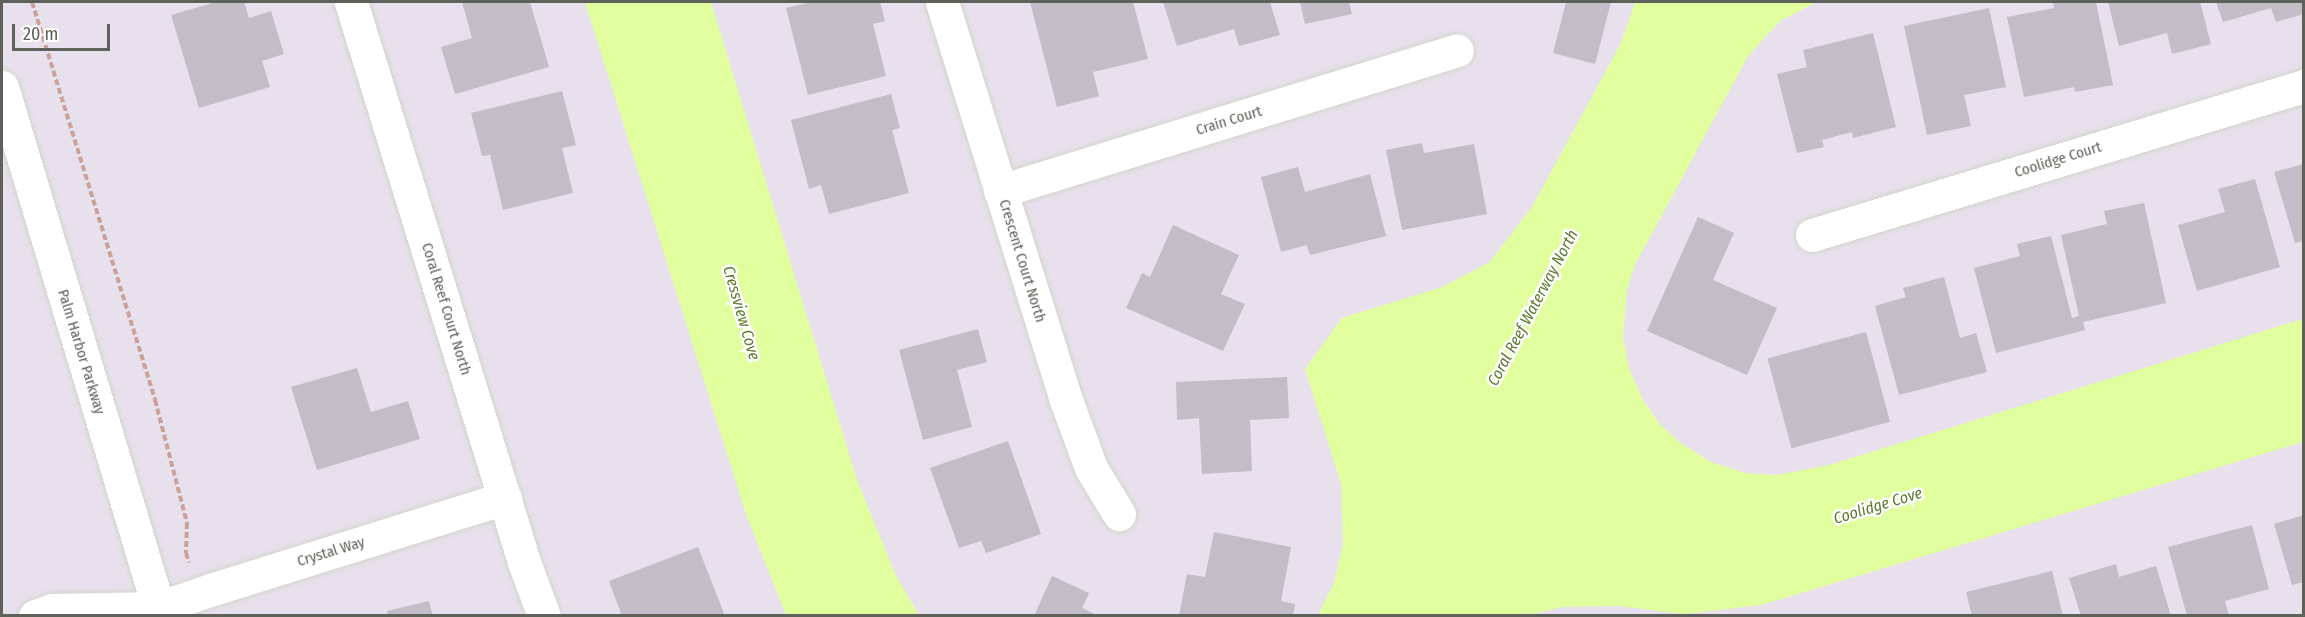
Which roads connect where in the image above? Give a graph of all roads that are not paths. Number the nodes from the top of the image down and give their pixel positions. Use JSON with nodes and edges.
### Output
{"nodes":[{"id":1,"x":351,"y":2,"type":"edge"},
{"id":2,"x":942,"y":2,"type":"edge"},
{"id":3,"x":1457,"y":50,"type":"dead end"},
{"id":4,"x":2304,"y":86,"type":"edge"},
{"id":5,"x":2,"y":87,"type":"edge"},
{"id":6,"x":1000,"y":191,"type":"junction"},
{"id":7,"x":1812,"y":235,"type":"dead end"},
{"id":8,"x":505,"y":498,"type":"junction"},
{"id":9,"x":1119,"y":514,"type":"dead end"},
{"id":10,"x":155,"y":613,"type":"edge"},
{"id":11,"x":35,"y":615,"type":"edge"},
{"id":12,"x":543,"y":615,"type":"edge"}],
"edges":[{"from":1,"to":8,"type":"street","name":"Coral Reef Court North"},
{"from":2,"to":6,"type":"street","name":"Crescent Court North"},
{"from":3,"to":6,"type":"street","name":"Crain Court"},
{"from":4,"to":7,"type":"street","name":"Coolidge Court"},
{"from":5,"to":10,"type":"street","name":"Palm Harbor Parkway"},
{"from":6,"to":9,"type":"street","name":"Crescent Court North"},
{"from":8,"to":10,"type":"street","name":"Crystal Way"},
{"from":8,"to":12,"type":"street","name":"Coral Reef Court North"},
{"from":10,"to":11,"type":"street","name":"Crystal Way"}]}
